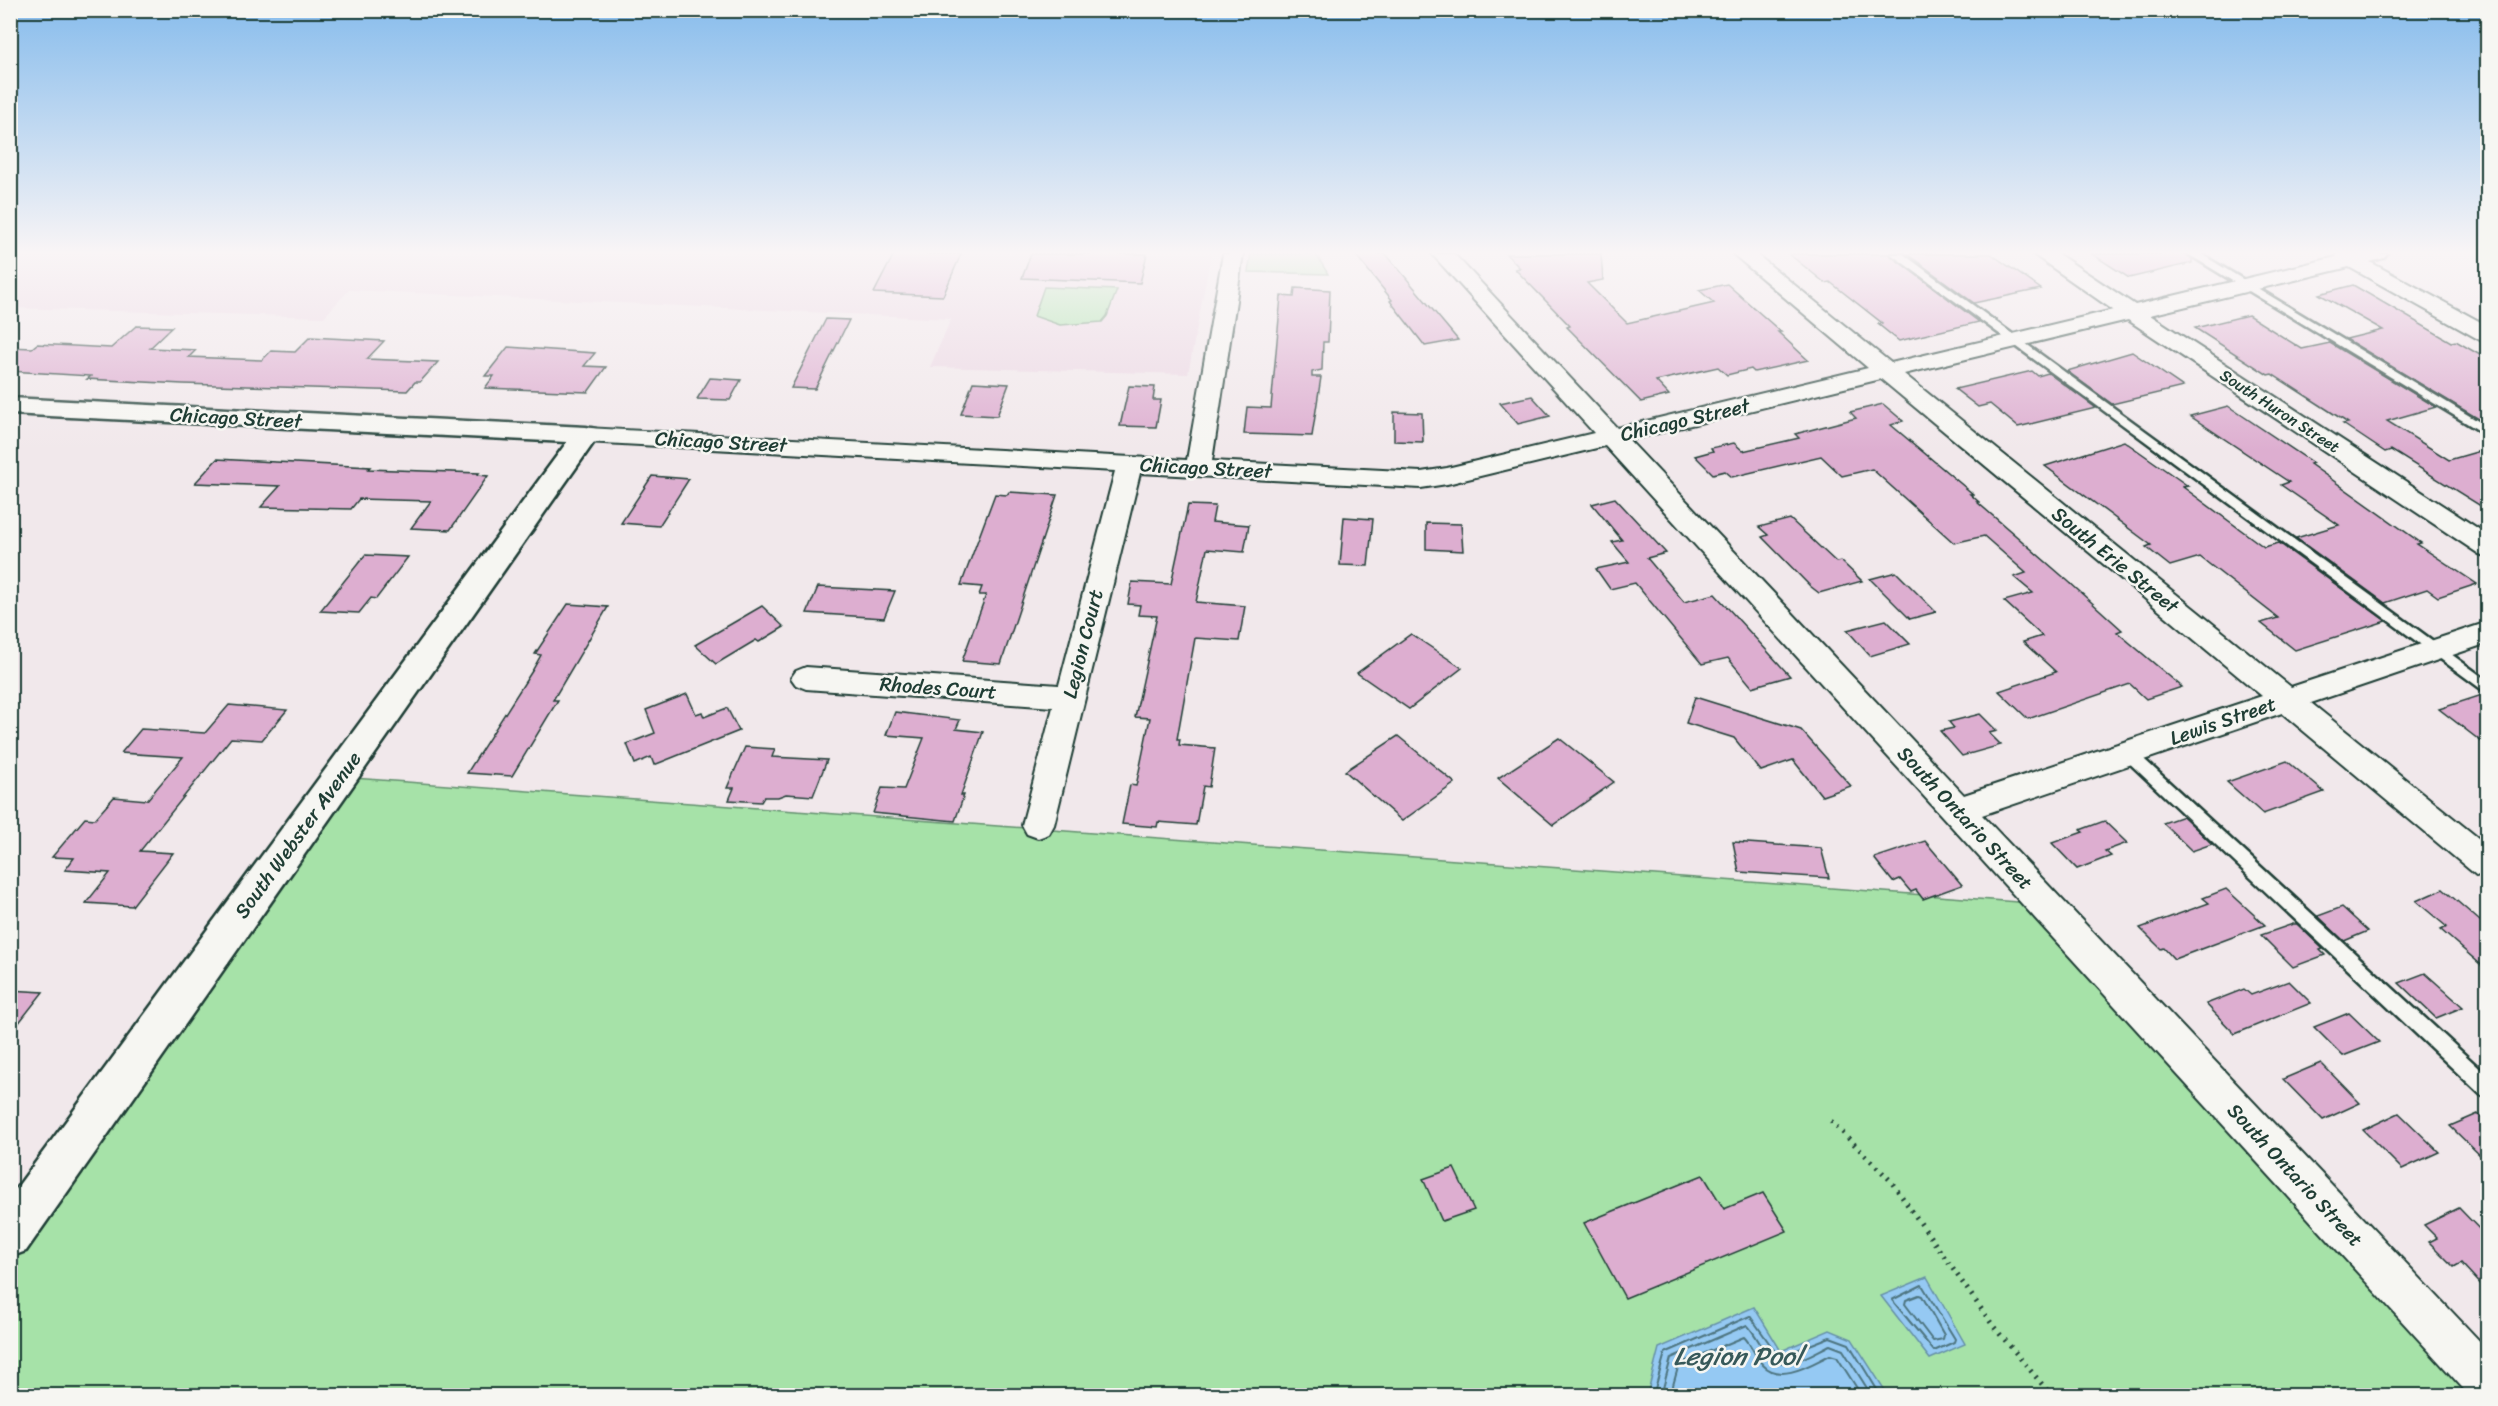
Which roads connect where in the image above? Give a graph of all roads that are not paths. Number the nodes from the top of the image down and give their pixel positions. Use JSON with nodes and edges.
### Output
{"nodes":[{"id":1,"x":1222,"y":320,"type":"edge"},
{"id":2,"x":1503,"y":320,"type":"edge"},
{"id":3,"x":1822,"y":320,"type":"edge"},
{"id":4,"x":1985,"y":320,"type":"edge"},
{"id":5,"x":2104,"y":320,"type":"edge"},
{"id":6,"x":2141,"y":320,"type":"edge"},
{"id":7,"x":2301,"y":320,"type":"edge"},
{"id":8,"x":2459,"y":320,"type":"edge"},
{"id":9,"x":2487,"y":335,"type":"edge"},
{"id":10,"x":2015,"y":341,"type":"junction"},
{"id":11,"x":1886,"y":372,"type":"junction"},
{"id":12,"x":10,"y":406,"type":"edge"},
{"id":13,"x":2487,"y":432,"type":"edge"},
{"id":14,"x":586,"y":435,"type":"junction"},
{"id":15,"x":1613,"y":437,"type":"junction"},
{"id":16,"x":1130,"y":463,"type":"junction"},
{"id":17,"x":1198,"y":467,"type":"junction"},
{"id":18,"x":2487,"y":548,"type":"edge"},
{"id":19,"x":2487,"y":632,"type":"edge"},
{"id":20,"x":2434,"y":650,"type":"junction"},
{"id":21,"x":806,"y":678,"type":"dead end"},
{"id":22,"x":2487,"y":689,"type":"edge"},
{"id":23,"x":1070,"y":697,"type":"junction"},
{"id":24,"x":2286,"y":699,"type":"junction"},
{"id":25,"x":2128,"y":753,"type":"junction"},
{"id":26,"x":1958,"y":810,"type":"junction"},
{"id":27,"x":1038,"y":825,"type":"dead end"},
{"id":28,"x":2487,"y":864,"type":"edge"},
{"id":29,"x":2487,"y":1089,"type":"edge"},
{"id":30,"x":10,"y":1235,"type":"edge"},
{"id":31,"x":2487,"y":1383,"type":"edge"}],
"edges":[{"from":1,"to":17,"type":"street"},
{"from":2,"to":15,"type":"street","name":"South Ontario Street"},
{"from":3,"to":11,"type":"street","name":"South Erie Street"},
{"from":4,"to":10,"type":"lane"},
{"from":5,"to":10,"type":"street","name":"Chicago Street"},
{"from":6,"to":18,"type":"street","name":"South Huron Street"},
{"from":7,"to":13,"type":"lane"},
{"from":8,"to":9,"type":"street"},
{"from":10,"to":11,"type":"street","name":"Chicago Street"},
{"from":10,"to":20,"type":"lane"},
{"from":11,"to":15,"type":"street","name":"Chicago Street"},
{"from":11,"to":24,"type":"street","name":"South Erie Street"},
{"from":12,"to":14,"type":"street","name":"Chicago Street"},
{"from":14,"to":16,"type":"street","name":"Chicago Street"},
{"from":14,"to":30,"type":"street","name":"South Webster Avenue"},
{"from":15,"to":17,"type":"street","name":"Chicago Street"},
{"from":15,"to":26,"type":"street","name":"South Ontario Street"},
{"from":16,"to":17,"type":"street","name":"Chicago Street"},
{"from":16,"to":23,"type":"street","name":"Legion Court"},
{"from":19,"to":20,"type":"street","name":"Lewis Street"},
{"from":20,"to":22,"type":"lane"},
{"from":20,"to":24,"type":"street","name":"Lewis Street"},
{"from":21,"to":23,"type":"street","name":"Rhodes Court"},
{"from":23,"to":27,"type":"street","name":"Legion Court"},
{"from":24,"to":25,"type":"street","name":"Lewis Street"},
{"from":24,"to":28,"type":"street","name":"South Erie Street"},
{"from":25,"to":26,"type":"street","name":"Lewis Street"},
{"from":25,"to":29,"type":"lane"},
{"from":26,"to":31,"type":"street","name":"South Ontario Street"}]}
